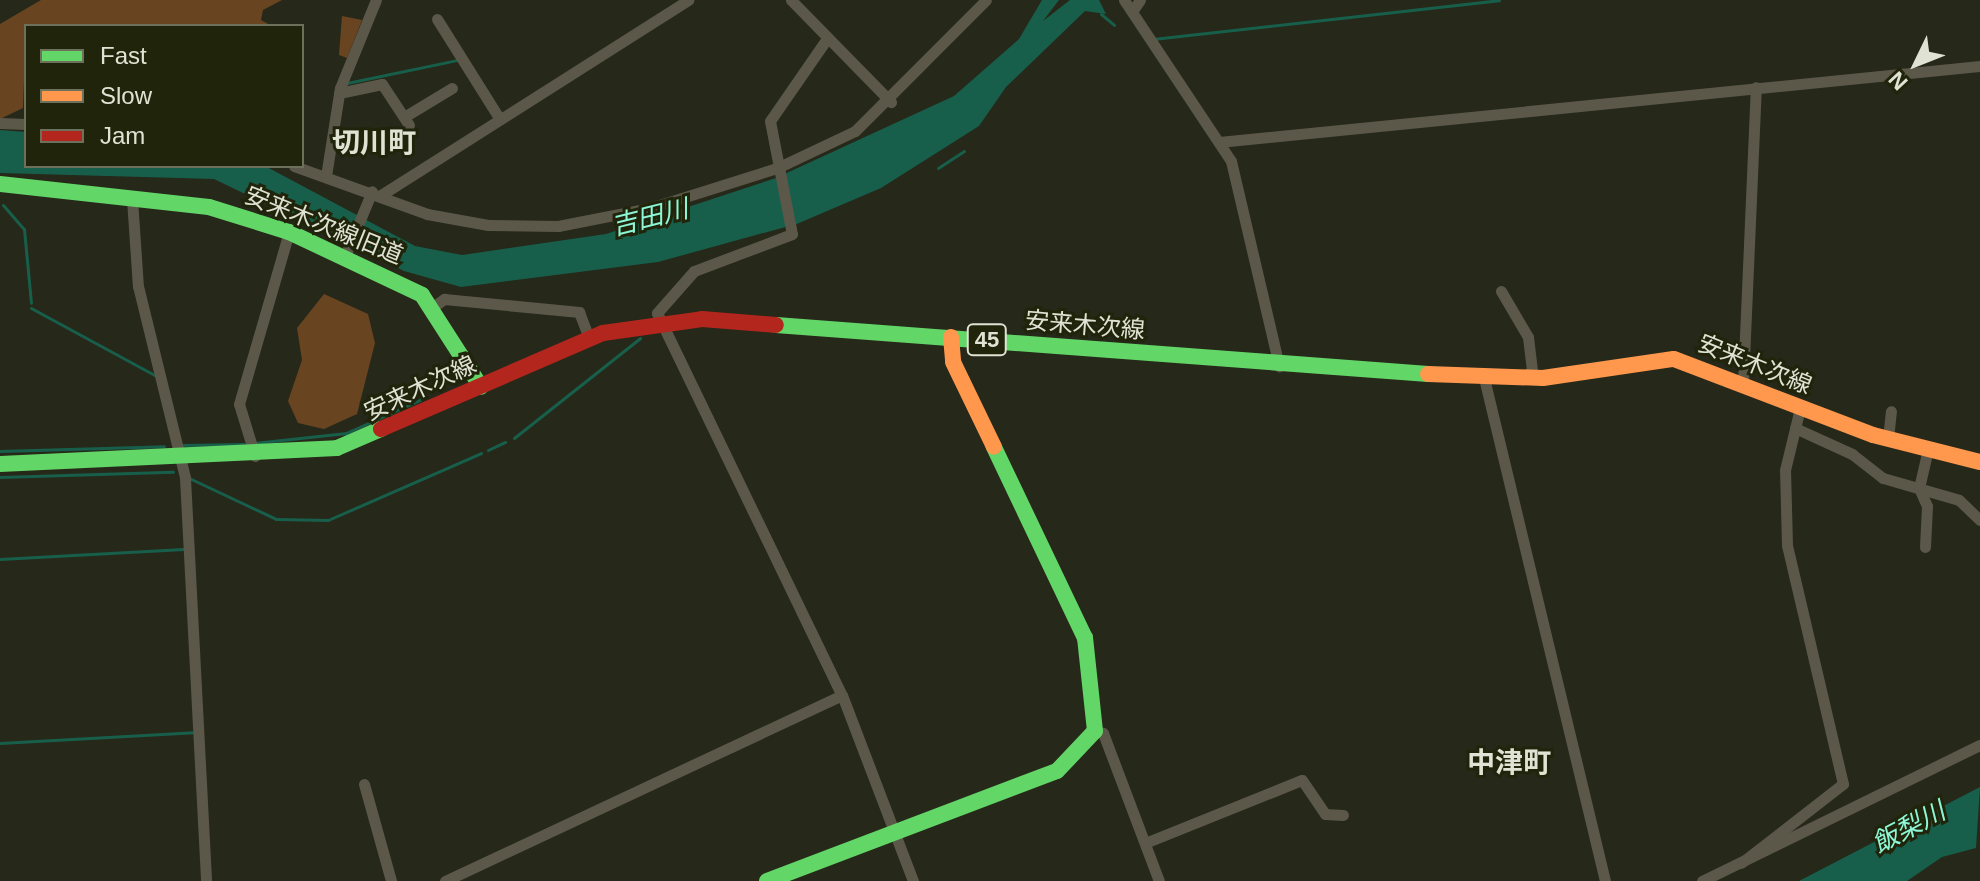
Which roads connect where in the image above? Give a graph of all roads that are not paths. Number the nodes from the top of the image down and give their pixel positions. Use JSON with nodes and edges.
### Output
{"nodes":[{"id":1,"x":376,"y":0,"type":"edge"},
{"id":2,"x":688,"y":0,"type":"edge"},
{"id":3,"x":791,"y":0,"type":"edge"},
{"id":4,"x":986,"y":0,"type":"edge"},
{"id":5,"x":1124,"y":0,"type":"edge"},
{"id":6,"x":1136,"y":5,"type":"edge"},
{"id":7,"x":437,"y":19,"type":"dead end"},
{"id":8,"x":826,"y":40,"type":"junction"},
{"id":9,"x":1980,"y":66,"type":"edge"},
{"id":10,"x":1756,"y":87,"type":"junction"},
{"id":11,"x":452,"y":88,"type":"dead end"},
{"id":12,"x":339,"y":93,"type":"junction"},
{"id":13,"x":891,"y":102,"type":"junction"},
{"id":14,"x":499,"y":118,"type":"junction"},
{"id":15,"x":0,"y":123,"type":"edge"},
{"id":16,"x":24,"y":124,"type":"edge"},
{"id":17,"x":1219,"y":142,"type":"junction"},
{"id":18,"x":300,"y":168,"type":"edge"},
{"id":19,"x":777,"y":173,"type":"junction"},
{"id":20,"x":326,"y":176,"type":"junction"},
{"id":21,"x":0,"y":184,"type":"edge"},
{"id":22,"x":374,"y":194,"type":"junction"},
{"id":23,"x":132,"y":199,"type":"junction"},
{"id":24,"x":289,"y":232,"type":"junction"},
{"id":25,"x":346,"y":253,"type":"junction"},
{"id":26,"x":1501,"y":291,"type":"dead end"},
{"id":27,"x":433,"y":307,"type":"junction"},
{"id":28,"x":661,"y":321,"type":"junction"},
{"id":29,"x":951,"y":337,"type":"junction"},
{"id":30,"x":589,"y":338,"type":"junction"},
{"id":31,"x":1279,"y":366,"type":"junction"},
{"id":32,"x":1484,"y":378,"type":"junction"},
{"id":33,"x":1533,"y":379,"type":"junction"},
{"id":34,"x":1743,"y":382,"type":"junction"},
{"id":35,"x":481,"y":387,"type":"junction"},
{"id":36,"x":1800,"y":408,"type":"junction"},
{"id":37,"x":1891,"y":411,"type":"dead end"},
{"id":38,"x":1795,"y":428,"type":"junction"},
{"id":39,"x":1888,"y":439,"type":"junction"},
{"id":40,"x":1928,"y":449,"type":"junction"},
{"id":41,"x":255,"y":456,"type":"junction"},
{"id":42,"x":181,"y":459,"type":"junction"},
{"id":43,"x":1980,"y":462,"type":"edge"},
{"id":44,"x":0,"y":464,"type":"edge"},
{"id":45,"x":1919,"y":488,"type":"junction"},
{"id":46,"x":1980,"y":520,"type":"edge"},
{"id":47,"x":1925,"y":547,"type":"dead end"},
{"id":48,"x":842,"y":695,"type":"junction"},
{"id":49,"x":1095,"y":731,"type":"junction"},
{"id":50,"x":1980,"y":745,"type":"edge"},
{"id":51,"x":364,"y":784,"type":"dead end"},
{"id":52,"x":1343,"y":815,"type":"dead end"},
{"id":53,"x":894,"y":833,"type":"junction"},
{"id":54,"x":1145,"y":843,"type":"junction"},
{"id":55,"x":1741,"y":863,"type":"junction"},
{"id":56,"x":206,"y":881,"type":"edge"},
{"id":57,"x":391,"y":881,"type":"edge"},
{"id":58,"x":445,"y":881,"type":"edge"},
{"id":59,"x":767,"y":881,"type":"edge"},
{"id":60,"x":913,"y":881,"type":"edge"},
{"id":61,"x":1159,"y":881,"type":"edge"},
{"id":62,"x":1605,"y":881,"type":"edge"},
{"id":63,"x":1702,"y":881,"type":"edge"}],
"edges":[{"from":1,"to":12,"type":"street"},
{"from":2,"to":14,"type":"street"},
{"from":3,"to":8,"type":"street"},
{"from":4,"to":13,"type":"street"},
{"from":5,"to":6,"type":"street"},
{"from":6,"to":17,"type":"street"},
{"from":7,"to":14,"type":"street"},
{"from":8,"to":13,"type":"street"},
{"from":8,"to":19,"type":"street"},
{"from":9,"to":10,"type":"street"},
{"from":10,"to":17,"type":"street"},
{"from":10,"to":34,"type":"street"},
{"from":11,"to":12,"type":"street"},
{"from":12,"to":20,"type":"street"},
{"from":13,"to":19,"type":"street"},
{"from":14,"to":22,"type":"street"},
{"from":15,"to":16,"type":"street"},
{"from":17,"to":31,"type":"street"},
{"from":18,"to":20,"type":"street"},
{"from":19,"to":22,"type":"street"},
{"from":19,"to":28,"type":"street"},
{"from":20,"to":22,"type":"street"},
{"from":21,"to":23,"type":"main road","name":"安来木次線旧道"},
{"from":22,"to":25,"type":"street"},
{"from":23,"to":24,"type":"main road","name":"安来木次線旧道"},
{"from":23,"to":42,"type":"street"},
{"from":24,"to":25,"type":"main road","name":"安来木次線旧道"},
{"from":24,"to":41,"type":"street"},
{"from":25,"to":27,"type":"main road","name":"安来木次線旧道"},
{"from":26,"to":33,"type":"street"},
{"from":27,"to":30,"type":"street"},
{"from":27,"to":35,"type":"main road","name":"安来木次線旧道"},
{"from":28,"to":29,"type":"main road","name":"安来木次線","number":"45"},
{"from":28,"to":30,"type":"main road","name":"安来木次線","number":"45"},
{"from":28,"to":48,"type":"street"},
{"from":29,"to":31,"type":"main road","name":"安来木次線","number":"45"},
{"from":29,"to":49,"type":"main road"},
{"from":30,"to":35,"type":"main road","name":"安来木次線","number":"45"},
{"from":31,"to":32,"type":"main road","name":"安来木次線","number":"45"},
{"from":32,"to":33,"type":"main road","name":"安来木次線","number":"45"},
{"from":32,"to":62,"type":"street"},
{"from":33,"to":34,"type":"main road","name":"安来木次線","number":"45"},
{"from":34,"to":36,"type":"main road","name":"安来木次線","number":"45"},
{"from":35,"to":41,"type":"main road","name":"安来木次線","number":"45"},
{"from":36,"to":38,"type":"street"},
{"from":36,"to":39,"type":"main road","name":"安来木次線","number":"45"},
{"from":37,"to":39,"type":"street"},
{"from":38,"to":45,"type":"street"},
{"from":38,"to":55,"type":"street"},
{"from":39,"to":40,"type":"main road","name":"安来木次線","number":"45"},
{"from":40,"to":43,"type":"main road","name":"安来木次線","number":"45"},
{"from":40,"to":45,"type":"street"},
{"from":41,"to":42,"type":"main road","name":"安来木次線","number":"45"},
{"from":42,"to":44,"type":"main road","name":"安来木次線","number":"45"},
{"from":42,"to":56,"type":"street"},
{"from":45,"to":46,"type":"street"},
{"from":45,"to":47,"type":"street"},
{"from":48,"to":53,"type":"street"},
{"from":48,"to":58,"type":"street"},
{"from":49,"to":53,"type":"main road"},
{"from":49,"to":54,"type":"street"},
{"from":50,"to":55,"type":"street"},
{"from":51,"to":57,"type":"street"},
{"from":52,"to":54,"type":"street"},
{"from":53,"to":59,"type":"main road"},
{"from":53,"to":60,"type":"street"},
{"from":54,"to":61,"type":"street"},
{"from":55,"to":63,"type":"street"}]}
